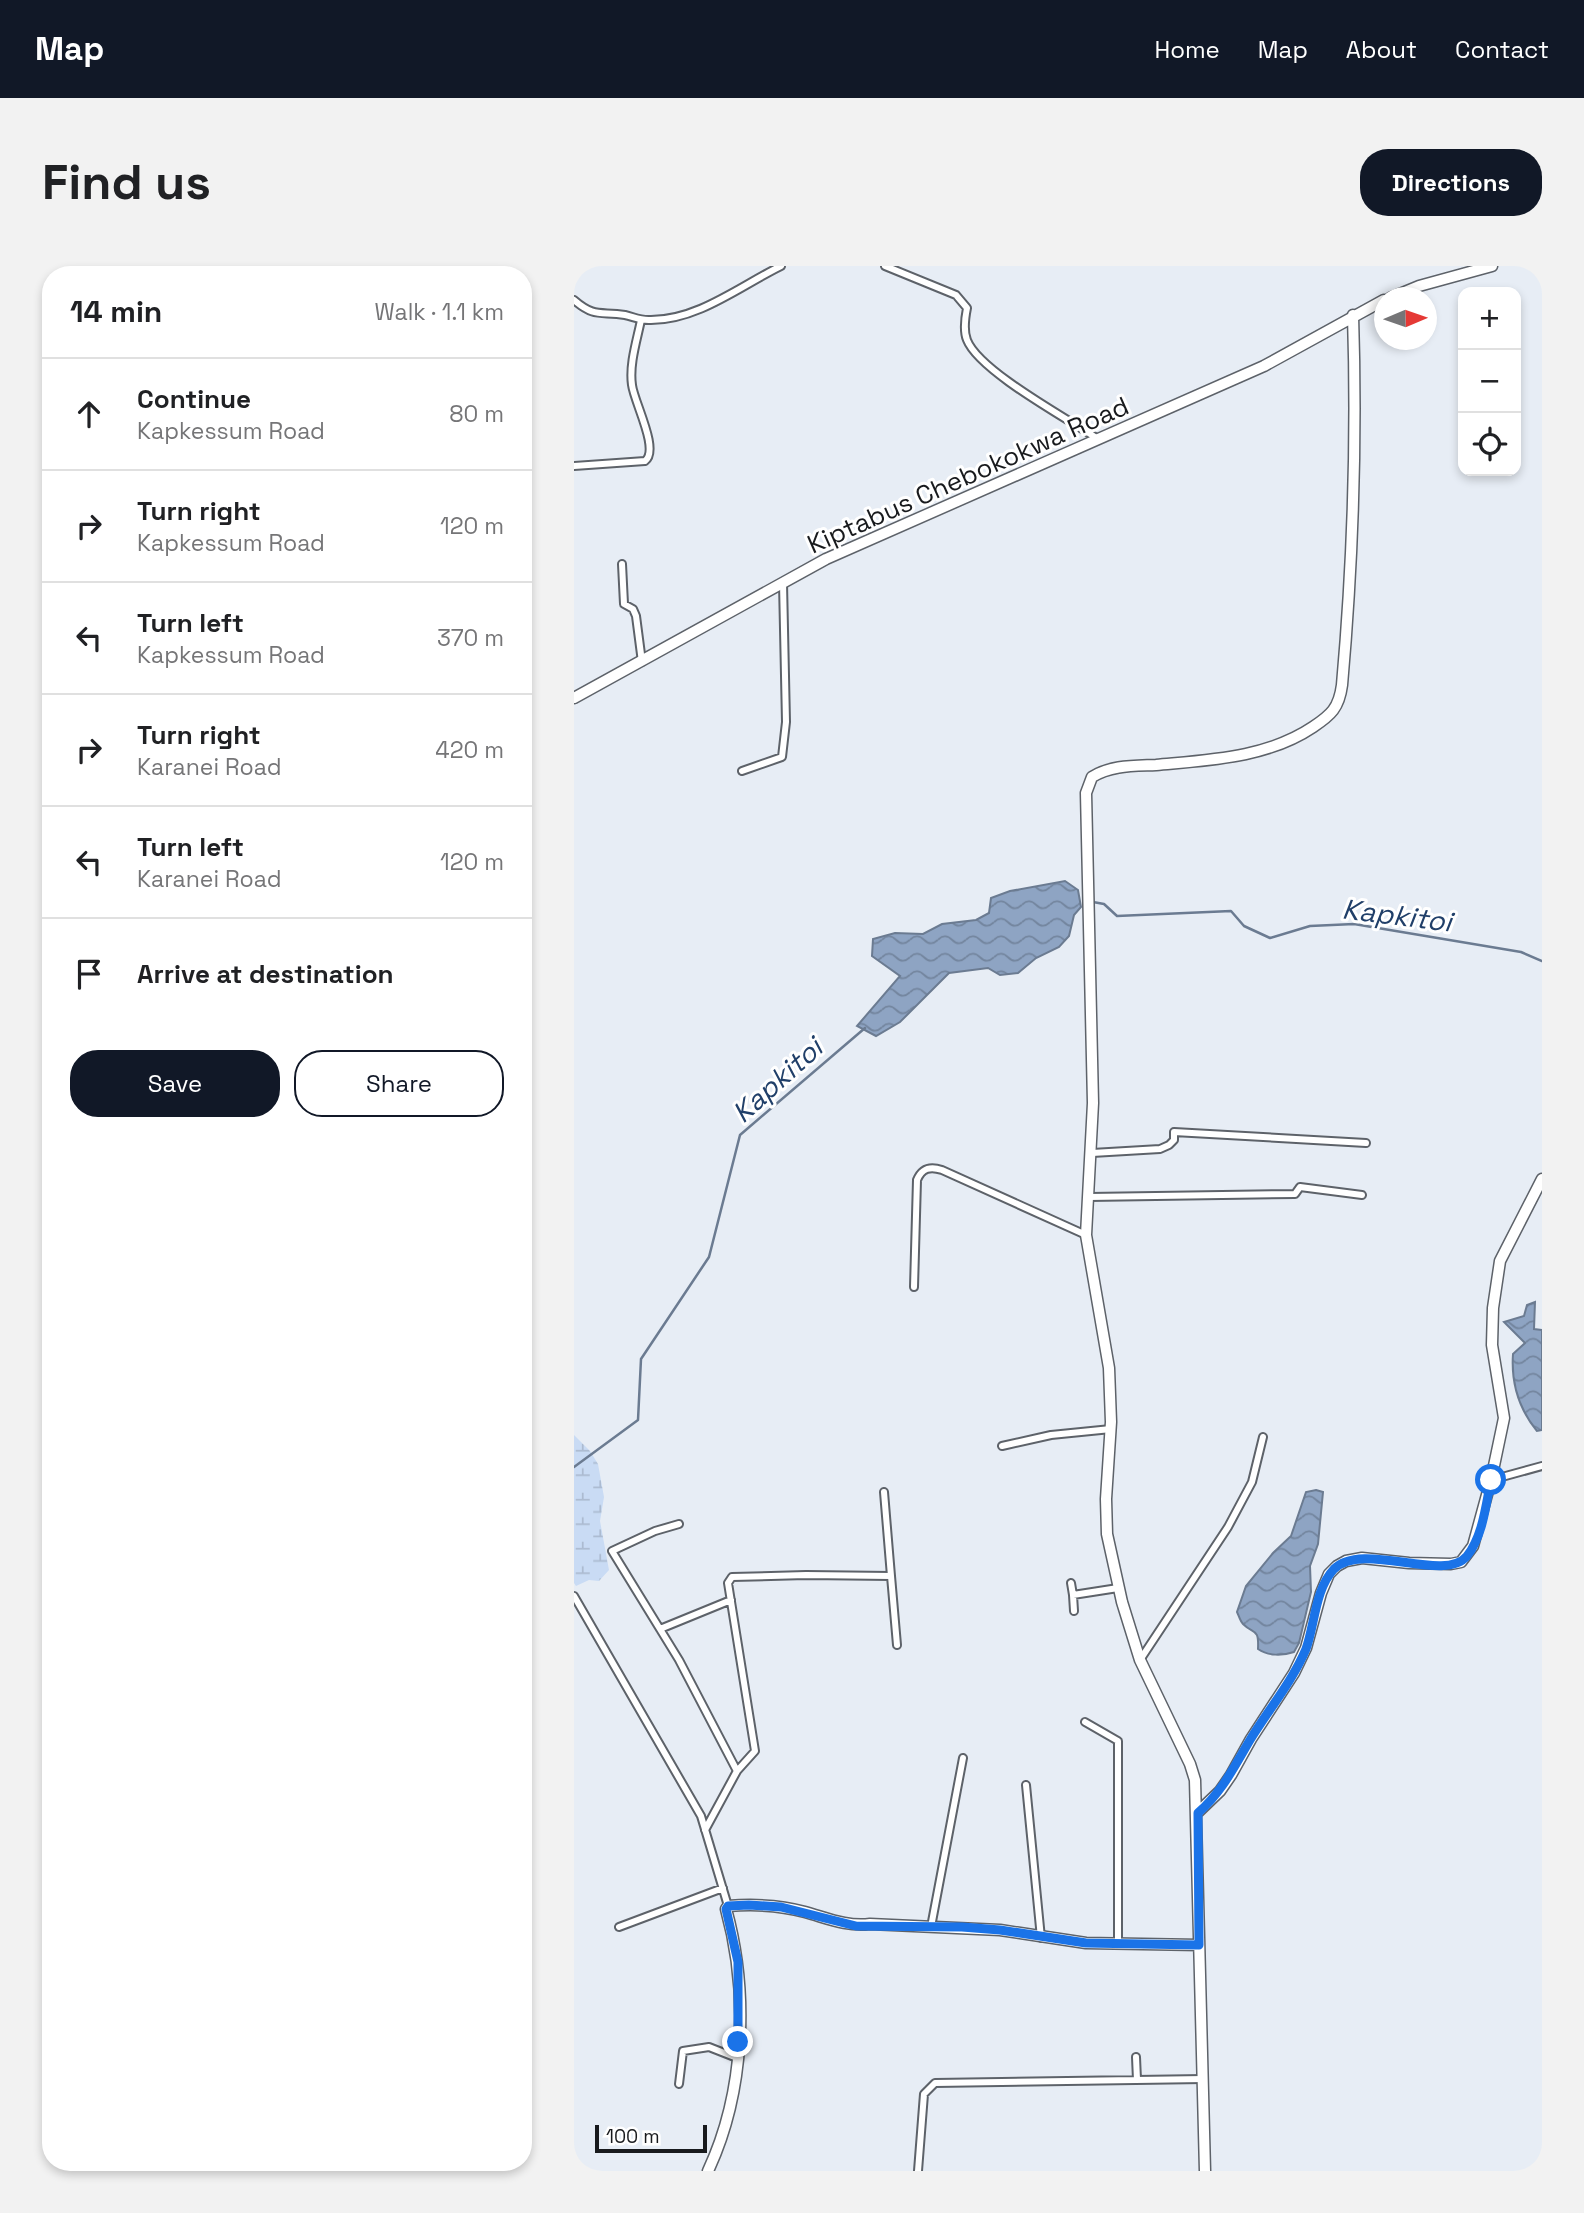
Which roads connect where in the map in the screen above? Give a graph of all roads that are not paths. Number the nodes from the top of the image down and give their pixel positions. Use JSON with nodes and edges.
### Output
{"nodes":[{"id":1,"x":781,"y":266,"type":"edge"},
{"id":2,"x":885,"y":266,"type":"edge"},
{"id":3,"x":1492,"y":266,"type":"edge"},
{"id":4,"x":1417,"y":287,"type":"edge"},
{"id":5,"x":574,"y":300,"type":"edge"},
{"id":6,"x":1374,"y":305,"type":"edge"},
{"id":7,"x":1353,"y":315,"type":"junction"},
{"id":8,"x":641,"y":320,"type":"junction"},
{"id":9,"x":1099,"y":439,"type":"junction"},
{"id":10,"x":574,"y":466,"type":"edge"},
{"id":11,"x":622,"y":564,"type":"dead end"},
{"id":12,"x":783,"y":583,"type":"junction"},
{"id":13,"x":642,"y":662,"type":"junction"},
{"id":14,"x":574,"y":698,"type":"edge"},
{"id":15,"x":742,"y":771,"type":"dead end"},
{"id":16,"x":1366,"y":1143,"type":"dead end"},
{"id":17,"x":1091,"y":1153,"type":"junction"},
{"id":18,"x":1542,"y":1179,"type":"edge"},
{"id":19,"x":1362,"y":1195,"type":"dead end"},
{"id":20,"x":1089,"y":1197,"type":"junction"},
{"id":21,"x":1086,"y":1235,"type":"junction"},
{"id":22,"x":914,"y":1287,"type":"dead end"},
{"id":23,"x":1111,"y":1429,"type":"junction"},
{"id":24,"x":1264,"y":1437,"type":"dead end"},
{"id":25,"x":1002,"y":1446,"type":"dead end"},
{"id":26,"x":1542,"y":1466,"type":"edge"},
{"id":27,"x":1491,"y":1480,"type":"junction"},
{"id":28,"x":884,"y":1492,"type":"dead end"},
{"id":29,"x":679,"y":1524,"type":"dead end"},
{"id":30,"x":891,"y":1576,"type":"junction"},
{"id":31,"x":1071,"y":1583,"type":"dead end"},
{"id":32,"x":1118,"y":1588,"type":"junction"},
{"id":33,"x":1073,"y":1595,"type":"junction"},
{"id":34,"x":574,"y":1596,"type":"edge"},
{"id":35,"x":731,"y":1600,"type":"junction"},
{"id":36,"x":1074,"y":1611,"type":"dead end"},
{"id":37,"x":660,"y":1629,"type":"junction"},
{"id":38,"x":897,"y":1645,"type":"dead end"},
{"id":39,"x":1140,"y":1660,"type":"junction"},
{"id":40,"x":1085,"y":1722,"type":"dead end"},
{"id":41,"x":963,"y":1758,"type":"dead end"},
{"id":42,"x":737,"y":1771,"type":"junction"},
{"id":43,"x":1026,"y":1785,"type":"dead end"},
{"id":44,"x":1198,"y":1813,"type":"junction"},
{"id":45,"x":705,"y":1830,"type":"junction"},
{"id":46,"x":723,"y":1888,"type":"junction"},
{"id":47,"x":728,"y":1906,"type":"junction"},
{"id":48,"x":619,"y":1927,"type":"dead end"},
{"id":49,"x":931,"y":1927,"type":"junction"},
{"id":50,"x":1041,"y":1938,"type":"junction"},
{"id":51,"x":1118,"y":1944,"type":"junction"},
{"id":52,"x":1199,"y":1945,"type":"junction"},
{"id":53,"x":1136,"y":2057,"type":"dead end"},
{"id":54,"x":737,"y":2058,"type":"junction"},
{"id":55,"x":1204,"y":2079,"type":"junction"},
{"id":56,"x":1137,"y":2080,"type":"junction"},
{"id":57,"x":678,"y":2084,"type":"dead end"},
{"id":58,"x":708,"y":2171,"type":"edge"},
{"id":59,"x":918,"y":2171,"type":"edge"},
{"id":60,"x":1205,"y":2171,"type":"edge"}],
"edges":[{"from":1,"to":8,"type":"street"},
{"from":2,"to":9,"type":"street"},
{"from":3,"to":4,"type":"street"},
{"from":5,"to":8,"type":"street"},
{"from":6,"to":7,"type":"street","name":"Kiptabus Chebokokwa Road"},
{"from":7,"to":9,"type":"street","name":"Kiptabus Chebokokwa Road"},
{"from":7,"to":17,"type":"street"},
{"from":8,"to":10,"type":"street"},
{"from":9,"to":12,"type":"street","name":"Kiptabus Chebokokwa Road"},
{"from":11,"to":13,"type":"street"},
{"from":12,"to":13,"type":"street","name":"Kiptabus Chebokokwa Road"},
{"from":12,"to":15,"type":"street"},
{"from":13,"to":14,"type":"street","name":"Kiptabus Chebokokwa Road"},
{"from":16,"to":17,"type":"street"},
{"from":17,"to":20,"type":"street"},
{"from":18,"to":27,"type":"street"},
{"from":19,"to":20,"type":"street"},
{"from":20,"to":21,"type":"street"},
{"from":21,"to":22,"type":"street"},
{"from":21,"to":23,"type":"street"},
{"from":23,"to":25,"type":"street"},
{"from":23,"to":32,"type":"street"},
{"from":24,"to":39,"type":"street"},
{"from":26,"to":27,"type":"street"},
{"from":27,"to":44,"type":"street"},
{"from":28,"to":30,"type":"street"},
{"from":29,"to":37,"type":"street"},
{"from":30,"to":35,"type":"street"},
{"from":30,"to":38,"type":"street"},
{"from":31,"to":33,"type":"street"},
{"from":32,"to":33,"type":"street"},
{"from":32,"to":39,"type":"street"},
{"from":33,"to":36,"type":"street"},
{"from":34,"to":45,"type":"street"},
{"from":35,"to":37,"type":"street"},
{"from":35,"to":42,"type":"street"},
{"from":37,"to":42,"type":"street"},
{"from":39,"to":44,"type":"street"},
{"from":40,"to":51,"type":"street"},
{"from":41,"to":49,"type":"street"},
{"from":42,"to":45,"type":"street"},
{"from":43,"to":50,"type":"street"},
{"from":44,"to":52,"type":"street"},
{"from":45,"to":46,"type":"street"},
{"from":46,"to":47,"type":"street"},
{"from":46,"to":48,"type":"street"},
{"from":47,"to":49,"type":"street"},
{"from":47,"to":54,"type":"street"},
{"from":49,"to":50,"type":"street"},
{"from":50,"to":51,"type":"street"},
{"from":51,"to":52,"type":"street"},
{"from":52,"to":55,"type":"street"},
{"from":53,"to":56,"type":"street"},
{"from":54,"to":57,"type":"street"},
{"from":54,"to":58,"type":"street"},
{"from":55,"to":56,"type":"street"},
{"from":55,"to":60,"type":"street"},
{"from":56,"to":59,"type":"street"}]}
